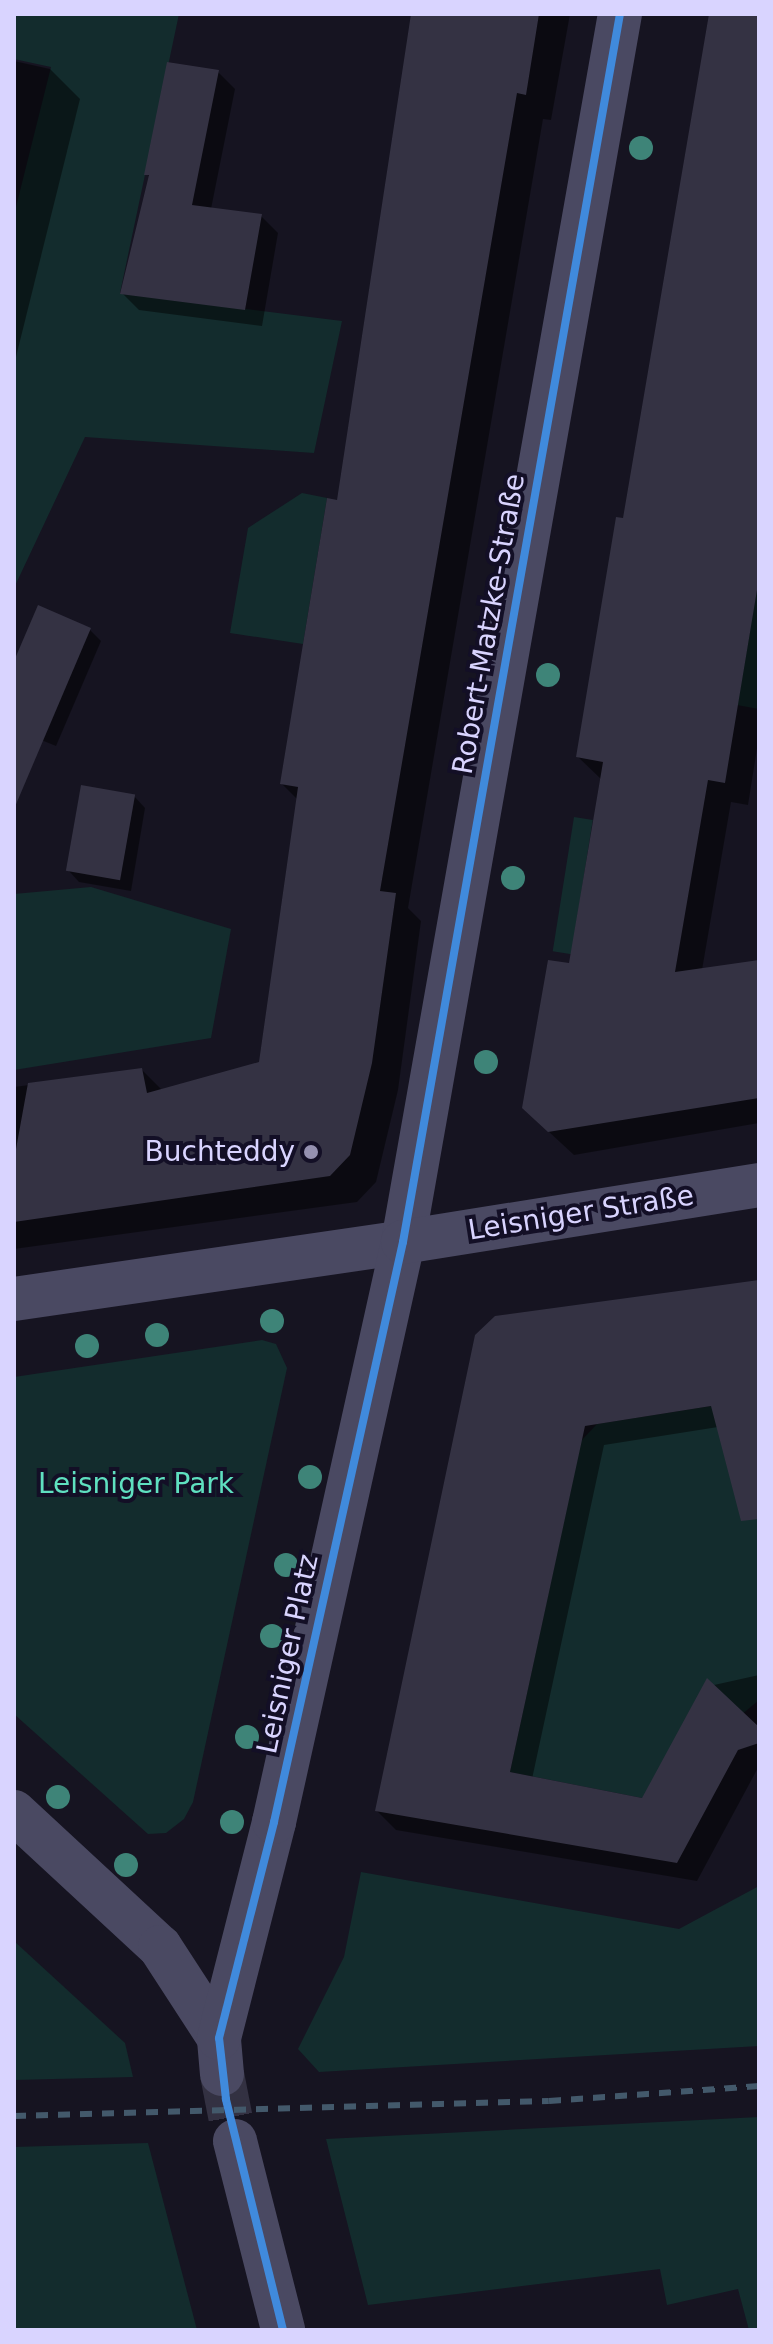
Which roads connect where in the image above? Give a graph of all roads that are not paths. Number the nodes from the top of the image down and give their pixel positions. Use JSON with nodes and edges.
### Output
{"nodes":[{"id":1,"x":620,"y":14,"type":"edge"},
{"id":2,"x":759,"y":1185,"type":"edge"},
{"id":3,"x":403,"y":1242,"type":"junction"},
{"id":4,"x":14,"y":1299,"type":"edge"},
{"id":5,"x":14,"y":1812,"type":"edge"},
{"id":6,"x":235,"y":2141,"type":"tunnel mouth"},
{"id":7,"x":283,"y":2330,"type":"edge"}],
"edges":[{"from":1,"to":3,"type":"street","name":"Robert-Matzke-Straße"},
{"from":2,"to":3,"type":"street","name":"Leisniger Straße"},
{"from":3,"to":4,"type":"street"},
{"from":3,"to":5,"type":"street","name":"Leisniger Platz"},
{"from":6,"to":7,"type":"street"}]}
